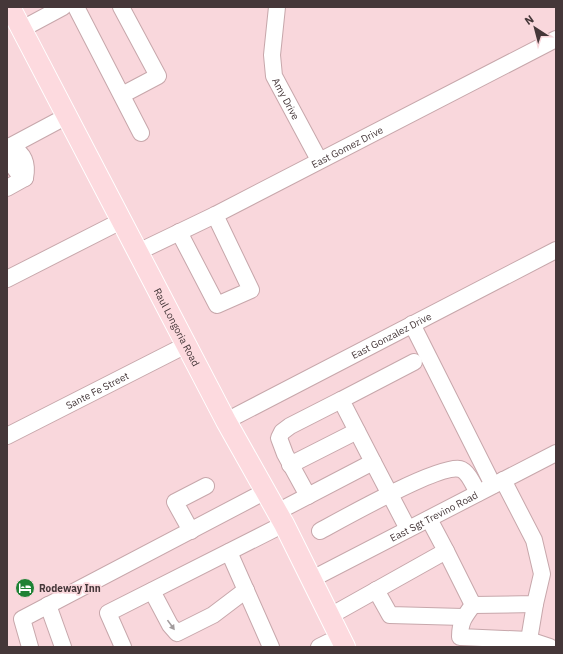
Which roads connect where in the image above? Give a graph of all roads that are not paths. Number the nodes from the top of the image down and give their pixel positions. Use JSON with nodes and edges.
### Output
{"nodes":[{"id":1,"x":10,"y":7,"type":"edge"},
{"id":2,"x":63,"y":7,"type":"edge"},
{"id":3,"x":76,"y":7,"type":"edge"},
{"id":4,"x":121,"y":7,"type":"edge"},
{"id":5,"x":277,"y":7,"type":"edge"},
{"id":6,"x":22,"y":29,"type":"junction"},
{"id":7,"x":556,"y":39,"type":"edge"},
{"id":8,"x":122,"y":95,"type":"junction"},
{"id":9,"x":67,"y":116,"type":"junction"},
{"id":10,"x":141,"y":133,"type":"dead end"},
{"id":11,"x":9,"y":147,"type":"edge"},
{"id":12,"x":319,"y":160,"type":"junction"},
{"id":13,"x":7,"y":188,"type":"edge"},
{"id":14,"x":215,"y":215,"type":"junction"},
{"id":15,"x":121,"y":221,"type":"junction"},
{"id":16,"x":179,"y":232,"type":"junction"},
{"id":17,"x":556,"y":250,"type":"edge"},
{"id":18,"x":138,"y":252,"type":"junction"},
{"id":19,"x":7,"y":279,"type":"edge"},
{"id":20,"x":412,"y":324,"type":"junction"},
{"id":21,"x":186,"y":344,"type":"junction"},
{"id":22,"x":414,"y":362,"type":"dead end"},
{"id":23,"x":342,"y":400,"type":"junction"},
{"id":24,"x":226,"y":421,"type":"junction"},
{"id":25,"x":357,"y":431,"type":"junction"},
{"id":26,"x":7,"y":436,"type":"edge"},
{"id":27,"x":556,"y":453,"type":"edge"},
{"id":28,"x":373,"y":462,"type":"junction"},
{"id":29,"x":290,"y":464,"type":"junction"},
{"id":30,"x":498,"y":483,"type":"junction"},
{"id":31,"x":206,"y":486,"type":"dead end"},
{"id":32,"x":266,"y":492,"type":"junction"},
{"id":33,"x":478,"y":493,"type":"junction"},
{"id":34,"x":389,"y":494,"type":"junction"},
{"id":35,"x":308,"y":496,"type":"junction"},
{"id":36,"x":280,"y":518,"type":"junction"},
{"id":37,"x":429,"y":518,"type":"junction"},
{"id":38,"x":408,"y":529,"type":"junction"},
{"id":39,"x":191,"y":531,"type":"junction"},
{"id":40,"x":320,"y":531,"type":"dead end"},
{"id":41,"x":446,"y":551,"type":"junction"},
{"id":42,"x":229,"y":552,"type":"junction"},
{"id":43,"x":315,"y":585,"type":"junction"},
{"id":44,"x":246,"y":590,"type":"junction"},
{"id":45,"x":376,"y":590,"type":"junction"},
{"id":46,"x":152,"y":591,"type":"junction"},
{"id":47,"x":535,"y":604,"type":"junction"},
{"id":48,"x":48,"y":605,"type":"junction"},
{"id":49,"x":468,"y":611,"type":"junction"},
{"id":50,"x":330,"y":616,"type":"junction"},
{"id":51,"x":529,"y":640,"type":"junction"},
{"id":52,"x":331,"y":646,"type":"edge"},
{"id":53,"x":30,"y":647,"type":"edge"},
{"id":54,"x":63,"y":647,"type":"edge"},
{"id":55,"x":123,"y":647,"type":"edge"},
{"id":56,"x":271,"y":647,"type":"edge"},
{"id":57,"x":550,"y":647,"type":"edge"}],
"edges":[{"from":1,"to":6,"type":"main road","name":"Raul Longoria Road"},
{"from":2,"to":6,"type":"street"},
{"from":3,"to":8,"type":"street"},
{"from":4,"to":8,"type":"street"},
{"from":5,"to":12,"type":"street","name":"Amy Drive"},
{"from":6,"to":9,"type":"main road","name":"Raul Longoria Road"},
{"from":7,"to":12,"type":"street","name":"East Gomez Drive"},
{"from":8,"to":10,"type":"street"},
{"from":9,"to":11,"type":"street"},
{"from":9,"to":15,"type":"main road","name":"Raul Longoria Road"},
{"from":11,"to":13,"type":"street"},
{"from":12,"to":14,"type":"street","name":"East Gomez Drive"},
{"from":14,"to":16,"type":"street","name":"East Gomez Drive"},
{"from":14,"to":16,"type":"street"},
{"from":15,"to":18,"type":"main road","name":"Raul Longoria Road"},
{"from":15,"to":19,"type":"street"},
{"from":16,"to":18,"type":"street","name":"East Gomez Drive"},
{"from":17,"to":20,"type":"street","name":"East Gonzalez Drive"},
{"from":18,"to":21,"type":"main road","name":"Raul Longoria Road"},
{"from":20,"to":24,"type":"street","name":"East Gonzalez Drive"},
{"from":20,"to":30,"type":"street"},
{"from":21,"to":24,"type":"main road","name":"Raul Longoria Road"},
{"from":21,"to":26,"type":"street","name":"Sante Fe Street"},
{"from":22,"to":23,"type":"street"},
{"from":23,"to":25,"type":"street"},
{"from":23,"to":29,"type":"street"},
{"from":24,"to":32,"type":"main road","name":"Raul Longoria Road"},
{"from":25,"to":28,"type":"street"},
{"from":25,"to":29,"type":"street"},
{"from":27,"to":30,"type":"street","name":"East Sgt Trevino Road"},
{"from":28,"to":34,"type":"street"},
{"from":28,"to":35,"type":"street"},
{"from":29,"to":35,"type":"street"},
{"from":30,"to":33,"type":"street","name":"East Sgt Trevino Road"},
{"from":30,"to":47,"type":"street"},
{"from":31,"to":39,"type":"street"},
{"from":32,"to":36,"type":"main road","name":"Raul Longoria Road"},
{"from":32,"to":39,"type":"street"},
{"from":33,"to":34,"type":"street"},
{"from":33,"to":37,"type":"street","name":"East Sgt Trevino Road"},
{"from":34,"to":38,"type":"street"},
{"from":34,"to":40,"type":"street"},
{"from":35,"to":36,"type":"street"},
{"from":36,"to":42,"type":"street"},
{"from":36,"to":43,"type":"main road","name":"Raul Longoria Road"},
{"from":37,"to":38,"type":"street","name":"East Sgt Trevino Road"},
{"from":37,"to":41,"type":"street"},
{"from":38,"to":43,"type":"street","name":"East Sgt Trevino Road"},
{"from":39,"to":48,"type":"street"},
{"from":41,"to":45,"type":"street"},
{"from":41,"to":49,"type":"street"},
{"from":42,"to":44,"type":"street"},
{"from":42,"to":46,"type":"street"},
{"from":43,"to":50,"type":"main road","name":"Raul Longoria Road"},
{"from":43,"to":52,"type":"main road"},
{"from":46,"to":44,"type":"street","one_way":true},
{"from":44,"to":56,"type":"street"},
{"from":45,"to":49,"type":"street"},
{"from":45,"to":50,"type":"street"},
{"from":46,"to":55,"type":"street"},
{"from":47,"to":49,"type":"street"},
{"from":47,"to":51,"type":"street"},
{"from":48,"to":53,"type":"street"},
{"from":48,"to":54,"type":"street"},
{"from":49,"to":51,"type":"street"},
{"from":50,"to":52,"type":"main road","name":"Raul Longoria Road"},
{"from":51,"to":57,"type":"street"}]}
